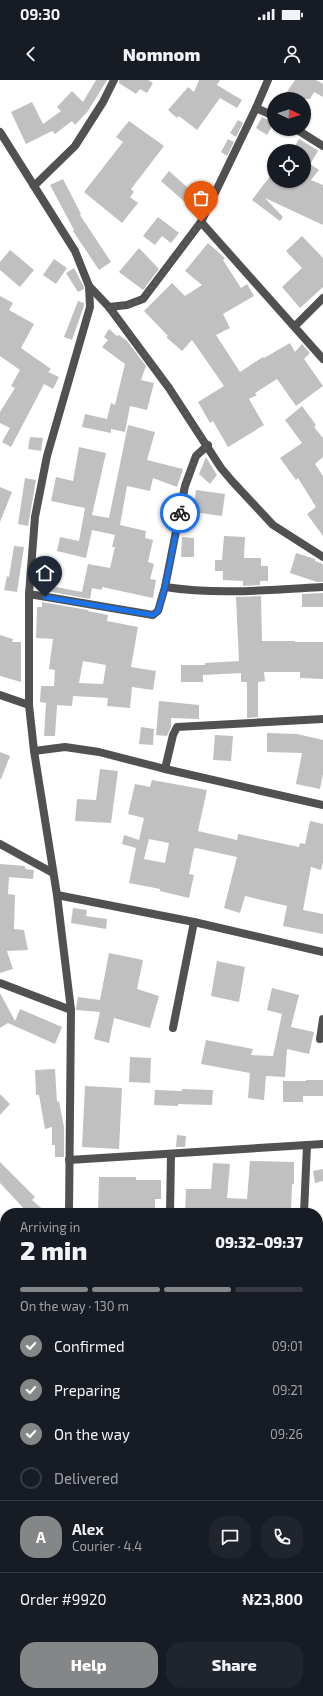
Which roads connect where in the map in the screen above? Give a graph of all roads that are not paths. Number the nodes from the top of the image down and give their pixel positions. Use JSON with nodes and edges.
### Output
{"nodes":[{"id":1,"x":114,"y":80,"type":"edge"},
{"id":2,"x":268,"y":80,"type":"edge"},
{"id":3,"x":256,"y":108,"type":"junction"},
{"id":4,"x":267,"y":113,"type":"edge"},
{"id":5,"x":0,"y":132,"type":"edge"},
{"id":6,"x":307,"y":136,"type":"edge"},
{"id":7,"x":323,"y":146,"type":"edge"},
{"id":8,"x":34,"y":186,"type":"junction"},
{"id":9,"x":201,"y":222,"type":"junction"},
{"id":10,"x":89,"y":286,"type":"junction"},
{"id":11,"x":323,"y":298,"type":"edge"},
{"id":12,"x":109,"y":307,"type":"junction"},
{"id":13,"x":294,"y":326,"type":"junction"},
{"id":14,"x":323,"y":359,"type":"edge"},
{"id":15,"x":208,"y":446,"type":"junction"},
{"id":16,"x":323,"y":557,"type":"edge"},
{"id":17,"x":165,"y":587,"type":"junction"},
{"id":18,"x":323,"y":587,"type":"edge"},
{"id":19,"x":29,"y":594,"type":"junction"},
{"id":20,"x":0,"y":695,"type":"edge"},
{"id":21,"x":29,"y":705,"type":"junction"},
{"id":22,"x":323,"y":719,"type":"edge"},
{"id":23,"x":34,"y":750,"type":"junction"},
{"id":24,"x":165,"y":769,"type":"junction"},
{"id":25,"x":323,"y":805,"type":"edge"},
{"id":26,"x":0,"y":844,"type":"edge"},
{"id":27,"x":53,"y":872,"type":"junction"},
{"id":28,"x":57,"y":895,"type":"junction"},
{"id":29,"x":194,"y":922,"type":"junction"},
{"id":30,"x":323,"y":952,"type":"edge"},
{"id":31,"x":0,"y":983,"type":"edge"},
{"id":32,"x":71,"y":1010,"type":"junction"},
{"id":33,"x":323,"y":1019,"type":"edge"},
{"id":34,"x":173,"y":1028,"type":"dead end"},
{"id":35,"x":320,"y":1039,"type":"dead end"},
{"id":36,"x":323,"y":1144,"type":"edge"},
{"id":37,"x":307,"y":1145,"type":"junction"},
{"id":38,"x":171,"y":1154,"type":"junction"},
{"id":39,"x":69,"y":1160,"type":"junction"},
{"id":40,"x":69,"y":1208,"type":"edge"},
{"id":41,"x":170,"y":1208,"type":"edge"},
{"id":42,"x":304,"y":1208,"type":"edge"}],
"edges":[{"from":1,"to":8,"type":"street"},
{"from":2,"to":3,"type":"street"},
{"from":3,"to":4,"type":"street"},
{"from":3,"to":9,"type":"street"},
{"from":5,"to":8,"type":"street"},
{"from":6,"to":7,"type":"street"},
{"from":8,"to":10,"type":"street"},
{"from":9,"to":12,"type":"street"},
{"from":9,"to":13,"type":"street"},
{"from":10,"to":12,"type":"street"},
{"from":10,"to":19,"type":"street"},
{"from":11,"to":13,"type":"street"},
{"from":12,"to":15,"type":"street"},
{"from":13,"to":14,"type":"street"},
{"from":15,"to":16,"type":"street"},
{"from":15,"to":17,"type":"street"},
{"from":17,"to":18,"type":"street"},
{"from":17,"to":19,"type":"street"},
{"from":19,"to":21,"type":"street"},
{"from":20,"to":21,"type":"street"},
{"from":21,"to":23,"type":"street"},
{"from":22,"to":24,"type":"street"},
{"from":23,"to":24,"type":"street"},
{"from":23,"to":27,"type":"street"},
{"from":24,"to":25,"type":"street"},
{"from":26,"to":27,"type":"street"},
{"from":27,"to":28,"type":"street"},
{"from":28,"to":29,"type":"street"},
{"from":28,"to":32,"type":"street"},
{"from":29,"to":30,"type":"street"},
{"from":29,"to":34,"type":"street"},
{"from":31,"to":32,"type":"street"},
{"from":32,"to":39,"type":"street"},
{"from":33,"to":35,"type":"street"},
{"from":36,"to":37,"type":"street"},
{"from":37,"to":38,"type":"street"},
{"from":37,"to":42,"type":"street"},
{"from":38,"to":39,"type":"street"},
{"from":38,"to":41,"type":"street"},
{"from":39,"to":40,"type":"street"}]}
